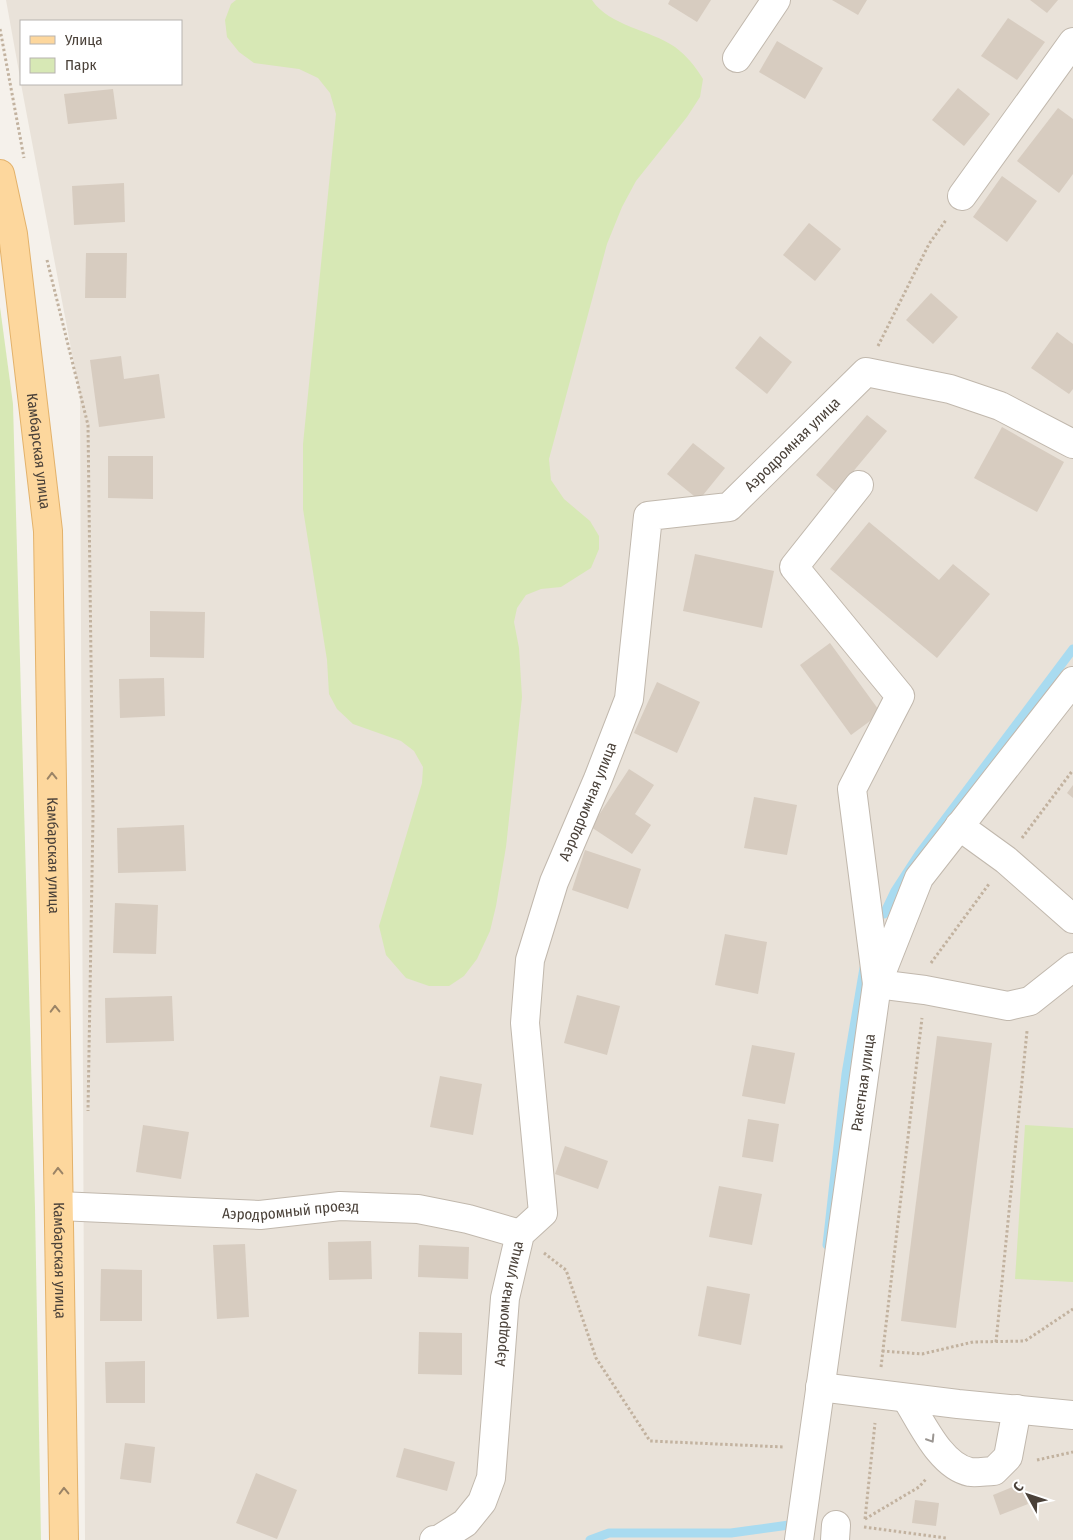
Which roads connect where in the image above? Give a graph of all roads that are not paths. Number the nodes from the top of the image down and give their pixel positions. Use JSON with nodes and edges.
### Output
{"nodes":[{"id":1,"x":776,"y":0,"type":"edge"},
{"id":2,"x":1073,"y":42,"type":"edge"},
{"id":3,"x":737,"y":58,"type":"dead end"},
{"id":4,"x":0,"y":174,"type":"edge"},
{"id":5,"x":962,"y":196,"type":"dead end"},
{"id":6,"x":1073,"y":444,"type":"edge"},
{"id":7,"x":859,"y":485,"type":"dead end"},
{"id":8,"x":1073,"y":681,"type":"edge"},
{"id":9,"x":959,"y":826,"type":"junction"},
{"id":10,"x":1073,"y":919,"type":"edge"},
{"id":11,"x":1073,"y":967,"type":"edge"},
{"id":12,"x":877,"y":984,"type":"junction"},
{"id":13,"x":59,"y":1206,"type":"junction"},
{"id":14,"x":520,"y":1234,"type":"junction"},
{"id":15,"x":820,"y":1387,"type":"junction"},
{"id":16,"x":906,"y":1398,"type":"junction"},
{"id":17,"x":1017,"y":1409,"type":"junction"},
{"id":18,"x":1073,"y":1415,"type":"edge"},
{"id":19,"x":64,"y":1540,"type":"edge"},
{"id":20,"x":434,"y":1540,"type":"edge"},
{"id":21,"x":799,"y":1540,"type":"edge"}],
"edges":[{"from":1,"to":3,"type":"street"},
{"from":2,"to":5,"type":"street"},
{"from":13,"to":4,"type":"main road","name":"Камбарская улица","one_way":true},
{"from":6,"to":14,"type":"street","name":"Аэродромная улица"},
{"from":7,"to":12,"type":"street"},
{"from":8,"to":9,"type":"street","name":"Ракетная улица"},
{"from":9,"to":10,"type":"street"},
{"from":9,"to":12,"type":"street","name":"Ракетная улица"},
{"from":11,"to":12,"type":"street"},
{"from":12,"to":15,"type":"street","name":"Ракетная улица"},
{"from":13,"to":14,"type":"street","name":"Аэродромный проезд"},
{"from":19,"to":13,"type":"main road","name":"Камбарская улица","one_way":true},
{"from":14,"to":20,"type":"street","name":"Аэродромная улица"},
{"from":15,"to":16,"type":"street"},
{"from":15,"to":21,"type":"street","name":"Ракетная улица"},
{"from":16,"to":17,"type":"street"},
{"from":16,"to":17,"type":"street","one_way":true},
{"from":17,"to":18,"type":"street"}]}
